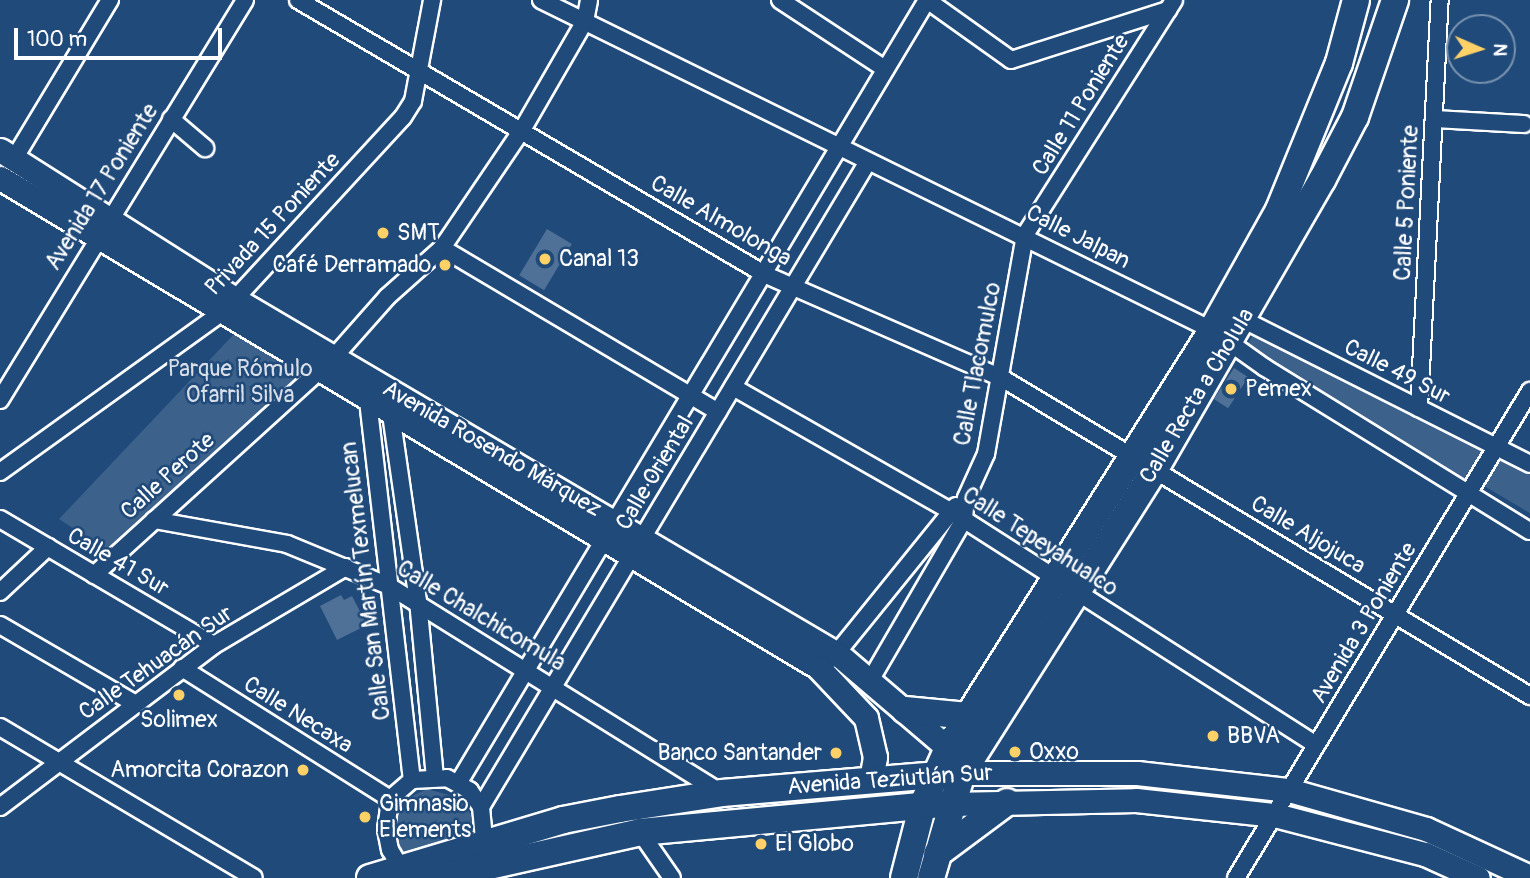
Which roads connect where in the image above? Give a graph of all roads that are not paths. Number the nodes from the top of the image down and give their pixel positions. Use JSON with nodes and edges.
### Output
{"nodes":[{"id":1,"x":110,"y":0,"type":"edge"},
{"id":2,"x":245,"y":0,"type":"edge"},
{"id":3,"x":298,"y":0,"type":"edge"},
{"id":4,"x":432,"y":0,"type":"edge"},
{"id":5,"x":541,"y":0,"type":"edge"},
{"id":6,"x":589,"y":0,"type":"edge"},
{"id":7,"x":780,"y":0,"type":"edge"},
{"id":8,"x":927,"y":0,"type":"edge"},
{"id":9,"x":1356,"y":0,"type":"edge"},
{"id":10,"x":1395,"y":0,"type":"edge"},
{"id":11,"x":1440,"y":0,"type":"edge"},
{"id":12,"x":1171,"y":5,"type":"edge"},
{"id":13,"x":585,"y":21,"type":"junction"},
{"id":14,"x":415,"y":69,"type":"junction"},
{"id":15,"x":885,"y":69,"type":"junction"},
{"id":16,"x":170,"y":119,"type":"junction"},
{"id":17,"x":1434,"y":119,"type":"junction"},
{"id":18,"x":1524,"y":124,"type":"dead end"},
{"id":19,"x":522,"y":130,"type":"junction"},
{"id":20,"x":205,"y":148,"type":"dead end"},
{"id":21,"x":841,"y":149,"type":"junction"},
{"id":22,"x":7,"y":154,"type":"edge"},
{"id":23,"x":867,"y":163,"type":"junction"},
{"id":24,"x":0,"y":178,"type":"edge"},
{"id":25,"x":103,"y":227,"type":"junction"},
{"id":26,"x":1026,"y":235,"type":"junction"},
{"id":27,"x":442,"y":248,"type":"junction"},
{"id":28,"x":765,"y":275,"type":"junction"},
{"id":29,"x":792,"y":289,"type":"junction"},
{"id":30,"x":230,"y":306,"type":"junction"},
{"id":31,"x":1244,"y":320,"type":"junction"},
{"id":32,"x":1221,"y":336,"type":"junction"},
{"id":33,"x":327,"y":363,"type":"junction"},
{"id":34,"x":1000,"y":377,"type":"junction"},
{"id":35,"x":733,"y":387,"type":"junction"},
{"id":36,"x":1530,"y":391,"type":"edge"},
{"id":37,"x":378,"y":394,"type":"junction"},
{"id":38,"x":692,"y":397,"type":"junction"},
{"id":39,"x":0,"y":400,"type":"edge"},
{"id":40,"x":1419,"y":408,"type":"junction"},
{"id":41,"x":718,"y":412,"type":"junction"},
{"id":42,"x":1496,"y":447,"type":"junction"},
{"id":43,"x":1144,"y":462,"type":"junction"},
{"id":44,"x":1530,"y":464,"type":"edge"},
{"id":45,"x":0,"y":472,"type":"edge"},
{"id":46,"x":1468,"y":494,"type":"junction"},
{"id":47,"x":967,"y":498,"type":"junction"},
{"id":48,"x":949,"y":510,"type":"junction"},
{"id":49,"x":0,"y":519,"type":"edge"},
{"id":50,"x":964,"y":519,"type":"junction"},
{"id":51,"x":154,"y":520,"type":"junction"},
{"id":52,"x":610,"y":531,"type":"junction"},
{"id":53,"x":1530,"y":531,"type":"edge"},
{"id":54,"x":48,"y":547,"type":"junction"},
{"id":55,"x":637,"y":547,"type":"junction"},
{"id":56,"x":346,"y":567,"type":"junction"},
{"id":57,"x":94,"y":575,"type":"junction"},
{"id":58,"x":389,"y":586,"type":"junction"},
{"id":59,"x":1067,"y":587,"type":"junction"},
{"id":60,"x":0,"y":592,"type":"edge"},
{"id":61,"x":418,"y":601,"type":"junction"},
{"id":62,"x":1394,"y":615,"type":"junction"},
{"id":63,"x":0,"y":625,"type":"edge"},
{"id":64,"x":214,"y":645,"type":"junction"},
{"id":65,"x":839,"y":655,"type":"junction"},
{"id":66,"x":818,"y":667,"type":"junction"},
{"id":67,"x":182,"y":668,"type":"junction"},
{"id":68,"x":526,"y":670,"type":"junction"},
{"id":69,"x":871,"y":679,"type":"junction"},
{"id":70,"x":554,"y":686,"type":"junction"},
{"id":71,"x":1530,"y":696,"type":"edge"},
{"id":72,"x":134,"y":703,"type":"junction"},
{"id":73,"x":905,"y":709,"type":"junction"},
{"id":74,"x":968,"y":716,"type":"junction"},
{"id":75,"x":0,"y":727,"type":"edge"},
{"id":76,"x":1316,"y":745,"type":"junction"},
{"id":77,"x":948,"y":748,"type":"junction"},
{"id":78,"x":58,"y":763,"type":"junction"},
{"id":79,"x":962,"y":773,"type":"junction"},
{"id":80,"x":934,"y":775,"type":"junction"},
{"id":81,"x":435,"y":776,"type":"junction"},
{"id":82,"x":871,"y":779,"type":"junction"},
{"id":83,"x":412,"y":780,"type":"junction"},
{"id":84,"x":458,"y":782,"type":"junction"},
{"id":85,"x":1289,"y":790,"type":"junction"},
{"id":86,"x":722,"y":793,"type":"junction"},
{"id":87,"x":390,"y":799,"type":"junction"},
{"id":88,"x":1007,"y":802,"type":"junction"},
{"id":89,"x":923,"y":804,"type":"junction"},
{"id":90,"x":951,"y":804,"type":"junction"},
{"id":91,"x":0,"y":807,"type":"edge"},
{"id":92,"x":481,"y":807,"type":"junction"},
{"id":93,"x":881,"y":807,"type":"junction"},
{"id":94,"x":1275,"y":815,"type":"junction"},
{"id":95,"x":640,"y":832,"type":"junction"},
{"id":96,"x":486,"y":862,"type":"edge"},
{"id":97,"x":907,"y":865,"type":"edge"},
{"id":98,"x":934,"y":866,"type":"edge"},
{"id":99,"x":411,"y":873,"type":"edge"},
{"id":100,"x":1530,"y":877,"type":"edge"},
{"id":101,"x":254,"y":878,"type":"edge"},
{"id":102,"x":370,"y":878,"type":"edge"},
{"id":103,"x":435,"y":878,"type":"edge"},
{"id":104,"x":672,"y":878,"type":"edge"},
{"id":105,"x":1236,"y":878,"type":"edge"},
{"id":106,"x":1478,"y":878,"type":"edge"}],
"edges":[{"from":1,"to":22,"type":"street"},
{"from":2,"to":16,"type":"street","name":"Avenida 17 Poniente"},
{"from":3,"to":14,"type":"street","name":"Calle Almolonga"},
{"from":4,"to":14,"type":"street","name":"Privada 15 Poniente"},
{"from":5,"to":13,"type":"street","name":"Calle Jalpan"},
{"from":6,"to":13,"type":"street","name":"Calle Perote"},
{"from":7,"to":15,"type":"street"},
{"from":8,"to":12,"type":"street"},
{"from":8,"to":15,"type":"street","name":"Calle Oriental"},
{"from":9,"to":32,"type":"main road","name":"Calle Recta a Cholula"},
{"from":10,"to":31,"type":"main road","name":"Calle Recta a Cholula"},
{"from":11,"to":17,"type":"street","name":"Calle 5 Poniente"},
{"from":12,"to":26,"type":"street","name":"Calle 11 Poniente"},
{"from":13,"to":19,"type":"street","name":"Calle Perote"},
{"from":13,"to":21,"type":"street","name":"Calle Jalpan"},
{"from":14,"to":19,"type":"street","name":"Calle Almolonga"},
{"from":14,"to":30,"type":"street","name":"Privada 15 Poniente"},
{"from":15,"to":21,"type":"street","name":"Calle Oriental"},
{"from":16,"to":20,"type":"street"},
{"from":16,"to":25,"type":"street","name":"Avenida 17 Poniente"},
{"from":17,"to":18,"type":"street"},
{"from":17,"to":40,"type":"street","name":"Calle 5 Poniente"},
{"from":19,"to":27,"type":"street","name":"Calle Perote"},
{"from":19,"to":28,"type":"street","name":"Calle Almolonga"},
{"from":21,"to":23,"type":"street","name":"Calle Jalpan"},
{"from":21,"to":28,"type":"street","name":"Calle Oriental"},
{"from":22,"to":25,"type":"main road","name":"Avenida Rosendo Márquez"},
{"from":23,"to":26,"type":"street","name":"Calle Jalpan"},
{"from":23,"to":29,"type":"street","name":"Calle Oriental"},
{"from":24,"to":25,"type":"main road","name":"Avenida Rosendo Márquez"},
{"from":25,"to":30,"type":"main road","name":"Avenida Rosendo Márquez"},
{"from":25,"to":39,"type":"street","name":"Avenida 17 Poniente"},
{"from":26,"to":32,"type":"street","name":"Calle Jalpan"},
{"from":26,"to":34,"type":"street","name":"Calle Tlacomulco"},
{"from":27,"to":33,"type":"street","name":"Calle Perote"},
{"from":27,"to":38,"type":"street"},
{"from":28,"to":29,"type":"street","name":"Calle Almolonga"},
{"from":28,"to":38,"type":"street","name":"Calle Oriental"},
{"from":29,"to":34,"type":"street","name":"Calle Almolonga"},
{"from":29,"to":35,"type":"street","name":"Calle Oriental"},
{"from":30,"to":33,"type":"main road","name":"Avenida Rosendo Márquez"},
{"from":30,"to":45,"type":"street","name":"Privada 15 Poniente"},
{"from":31,"to":32,"type":"main road","name":"Calle Recta a Cholula"},
{"from":31,"to":40,"type":"street","name":"Calle 49 Sur"},
{"from":32,"to":43,"type":"main road","name":"Calle Recta a Cholula"},
{"from":32,"to":46,"type":"street","name":"Calle Jalpan"},
{"from":33,"to":37,"type":"main road","name":"Avenida Rosendo Márquez"},
{"from":33,"to":51,"type":"street","name":"Calle Perote"},
{"from":34,"to":43,"type":"street","name":"Calle Almolonga"},
{"from":34,"to":47,"type":"street","name":"Calle Tlacomulco"},
{"from":35,"to":41,"type":"street","name":"Calle Oriental"},
{"from":35,"to":48,"type":"street","name":"Calle Tepeyahualco"},
{"from":36,"to":42,"type":"street","name":"Avenida 3 Poniente"},
{"from":37,"to":52,"type":"main road","name":"Avenida Rosendo Márquez"},
{"from":37,"to":58,"type":"street","name":"Calle San Martín Texmelucan"},
{"from":37,"to":61,"type":"street","name":"Calle San Martín Texmelucan"},
{"from":38,"to":41,"type":"street"},
{"from":38,"to":52,"type":"street","name":"Calle Oriental"},
{"from":40,"to":42,"type":"street","name":"Calle 49 Sur"},
{"from":41,"to":55,"type":"street","name":"Calle Oriental"},
{"from":42,"to":44,"type":"street","name":"Calle 49 Sur"},
{"from":42,"to":46,"type":"street","name":"Avenida 3 Poniente"},
{"from":43,"to":59,"type":"main road","name":"Calle Recta a Cholula"},
{"from":43,"to":62,"type":"street","name":"Calle Aljojuca"},
{"from":46,"to":53,"type":"street","name":"Calle Jalpan"},
{"from":46,"to":62,"type":"street","name":"Avenida 3 Poniente"},
{"from":47,"to":48,"type":"street"},
{"from":47,"to":50,"type":"street","name":"Calle Tlacomulco"},
{"from":48,"to":50,"type":"street","name":"Calle Tepeyahualco"},
{"from":48,"to":65,"type":"street"},
{"from":49,"to":54,"type":"street","name":"Calle 41 Sur"},
{"from":50,"to":59,"type":"street","name":"Calle Tepeyahualco"},
{"from":50,"to":69,"type":"street","name":"Calle Tlacomulco"},
{"from":51,"to":56,"type":"street","name":"Calle Chalchicomula"},
{"from":51,"to":57,"type":"street","name":"Calle Perote"},
{"from":52,"to":55,"type":"main road","name":"Avenida Rosendo Márquez"},
{"from":52,"to":68,"type":"street","name":"Calle Oriental"},
{"from":54,"to":57,"type":"street","name":"Calle 41 Sur"},
{"from":54,"to":60,"type":"street"},
{"from":55,"to":65,"type":"main road","name":"Avenida Rosendo Márquez"},
{"from":55,"to":66,"type":"main road","name":"Avenida Rosendo Márquez"},
{"from":55,"to":70,"type":"street","name":"Calle Oriental"},
{"from":56,"to":58,"type":"street","name":"Calle Chalchicomula"},
{"from":56,"to":64,"type":"street","name":"Calle Tehuacán Sur"},
{"from":57,"to":64,"type":"street","name":"Calle 41 Sur"},
{"from":58,"to":61,"type":"street","name":"Calle Chalchicomula"},
{"from":58,"to":83,"type":"street","name":"Calle San Martín Texmelucan"},
{"from":59,"to":74,"type":"main road","name":"Calle Recta a Cholula"},
{"from":59,"to":76,"type":"street","name":"Calle Tepeyahualco"},
{"from":59,"to":79,"type":"main road","name":"Calle Recta a Cholula"},
{"from":61,"to":68,"type":"street","name":"Calle Chalchicomula"},
{"from":61,"to":81,"type":"street","name":"Calle San Martín Texmelucan"},
{"from":62,"to":71,"type":"street","name":"Calle Aljojuca"},
{"from":62,"to":76,"type":"street","name":"Avenida 3 Poniente"},
{"from":63,"to":72,"type":"street"},
{"from":64,"to":67,"type":"street","name":"Calle Tehuacán Sur"},
{"from":65,"to":66,"type":"street"},
{"from":65,"to":69,"type":"main road","name":"Avenida Rosendo Márquez"},
{"from":66,"to":82,"type":"main road","name":"Avenida Rosendo Márquez"},
{"from":67,"to":72,"type":"street","name":"Calle Tehuacán Sur"},
{"from":67,"to":87,"type":"street","name":"Calle Necaxa"},
{"from":68,"to":70,"type":"street","name":"Calle Chalchicomula"},
{"from":68,"to":84,"type":"street","name":"Calle Oriental"},
{"from":69,"to":73,"type":"main road","name":"Avenida Rosendo Márquez"},
{"from":70,"to":86,"type":"street","name":"Calle Chalchicomula"},
{"from":70,"to":92,"type":"street","name":"Calle Oriental"},
{"from":72,"to":78,"type":"street","name":"Calle Tehuacán Sur"},
{"from":73,"to":74,"type":"main road"},
{"from":73,"to":77,"type":"main road","name":"Avenida Rosendo Márquez"},
{"from":74,"to":77,"type":"main road","name":"Calle Recta a Cholula"},
{"from":75,"to":78,"type":"street"},
{"from":76,"to":85,"type":"street","name":"Avenida 3 Poniente"},
{"from":77,"to":79,"type":"main road","name":"Avenida Rosendo Márquez"},
{"from":77,"to":80,"type":"main road","name":"Calle Recta a Cholula"},
{"from":78,"to":91,"type":"street","name":"Calle Tehuacán Sur"},
{"from":78,"to":101,"type":"street"},
{"from":79,"to":80,"type":"main road","name":"Avenida Teziutlán Sur"},
{"from":79,"to":85,"type":"main road","name":"Avenida Teziutlán Sur"},
{"from":79,"to":90,"type":"main road","name":"Calle Recta a Cholula"},
{"from":80,"to":82,"type":"main road","name":"Avenida Teziutlán Sur"},
{"from":80,"to":89,"type":"main road","name":"Calle Recta a Cholula"},
{"from":81,"to":83,"type":"street"},
{"from":81,"to":84,"type":"street"},
{"from":82,"to":86,"type":"main road","name":"Avenida Teziutlán Sur"},
{"from":83,"to":87,"type":"street"},
{"from":84,"to":92,"type":"street"},
{"from":85,"to":94,"type":"street","name":"Avenida 3 Poniente"},
{"from":85,"to":100,"type":"main road","name":"Avenida Teziutlán Sur"},
{"from":86,"to":96,"type":"main road","name":"Avenida Teziutlán Sur"},
{"from":87,"to":99,"type":"street"},
{"from":88,"to":90,"type":"main road","name":"Avenida Teziutlán Sur"},
{"from":88,"to":94,"type":"main road","name":"Avenida Teziutlán Sur"},
{"from":88,"to":98,"type":"main road"},
{"from":89,"to":90,"type":"main road","name":"Avenida Teziutlán Sur"},
{"from":89,"to":93,"type":"main road","name":"Avenida Teziutlán Sur"},
{"from":89,"to":97,"type":"main road","name":"Calle Recta a Cholula"},
{"from":90,"to":98,"type":"main road","name":"Calle Recta a Cholula"},
{"from":92,"to":96,"type":"street"},
{"from":93,"to":95,"type":"main road","name":"Avenida Teziutlán Sur"},
{"from":93,"to":97,"type":"main road"},
{"from":94,"to":105,"type":"street","name":"Avenida 3 Poniente"},
{"from":94,"to":106,"type":"main road","name":"Avenida Teziutlán Sur"},
{"from":95,"to":96,"type":"main road","name":"Avenida Teziutlán Sur"},
{"from":95,"to":104,"type":"street"},
{"from":96,"to":99,"type":"main road","name":"Avenida Teziutlán Sur"},
{"from":96,"to":103,"type":"main road","name":"Avenida Teziutlán Sur"},
{"from":99,"to":102,"type":"main road","name":"Avenida Teziutlán Sur"}]}
